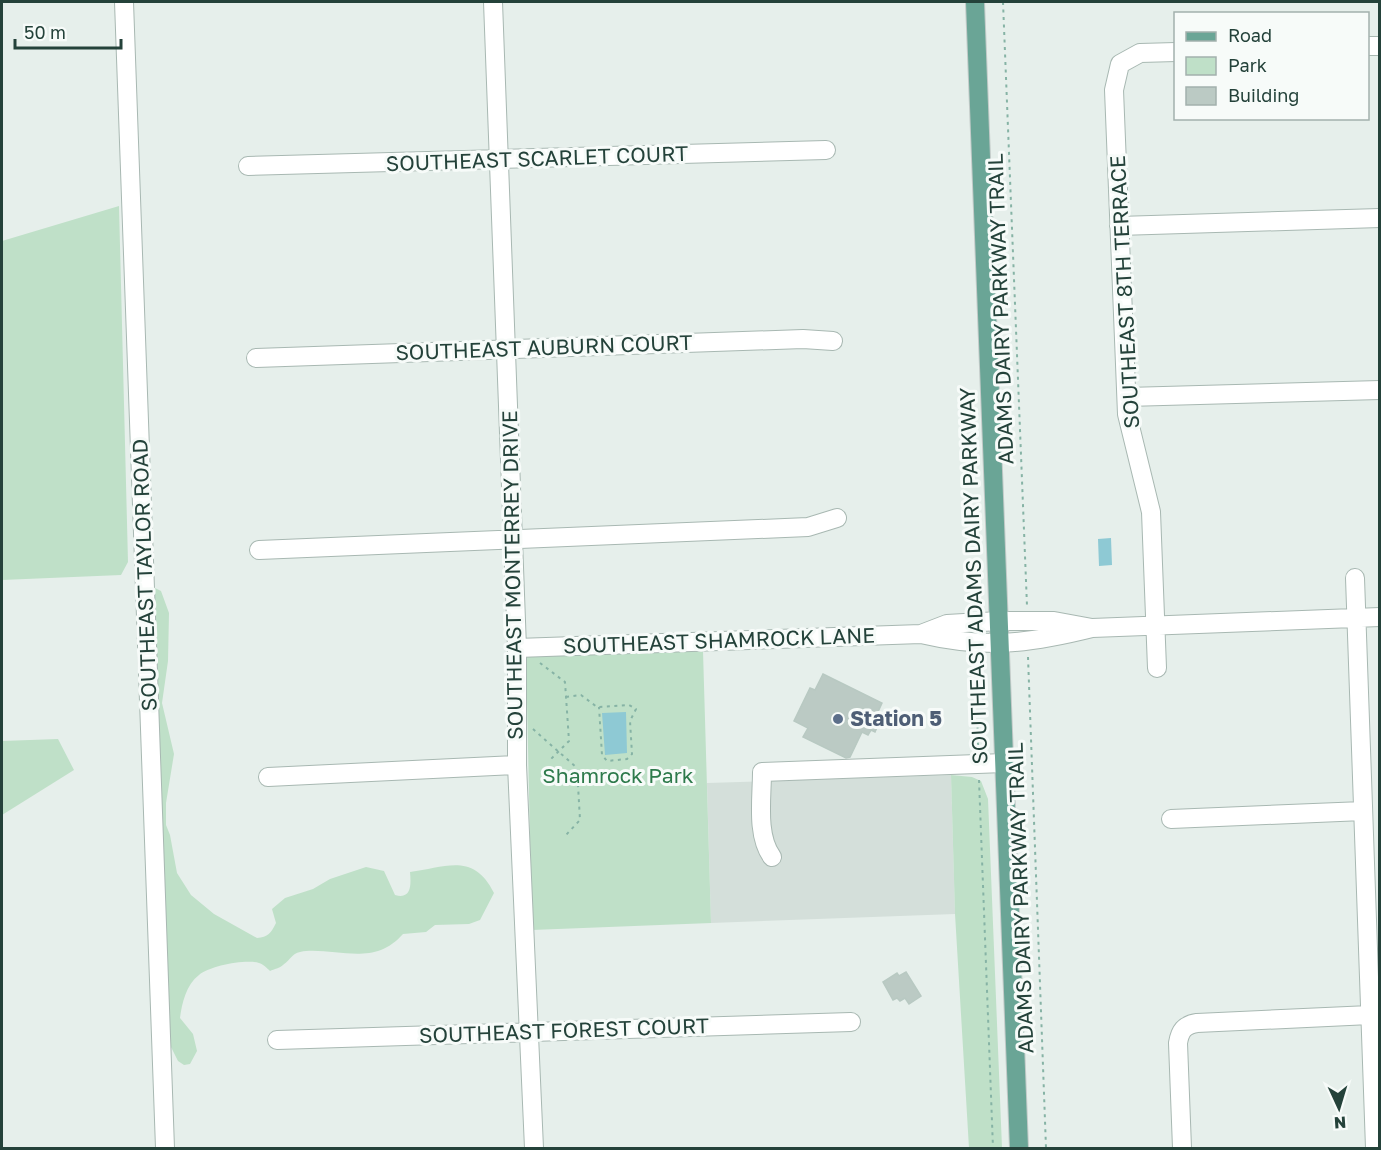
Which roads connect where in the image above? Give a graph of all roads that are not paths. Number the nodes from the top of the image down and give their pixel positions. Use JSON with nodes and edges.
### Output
{"nodes":[{"id":1,"x":124,"y":2,"type":"edge"},
{"id":2,"x":493,"y":2,"type":"edge"},
{"id":3,"x":975,"y":2,"type":"edge"},
{"id":4,"x":1174,"y":52,"type":"edge"},
{"id":5,"x":826,"y":150,"type":"dead end"},
{"id":6,"x":500,"y":160,"type":"junction"},
{"id":7,"x":248,"y":166,"type":"dead end"},
{"id":8,"x":1380,"y":218,"type":"edge"},
{"id":9,"x":1119,"y":226,"type":"junction"},
{"id":10,"x":833,"y":341,"type":"dead end"},
{"id":11,"x":507,"y":349,"type":"junction"},
{"id":12,"x":256,"y":358,"type":"dead end"},
{"id":13,"x":1380,"y":390,"type":"edge"},
{"id":14,"x":1127,"y":397,"type":"junction"},
{"id":15,"x":837,"y":518,"type":"dead end"},
{"id":16,"x":513,"y":539,"type":"junction"},
{"id":17,"x":259,"y":550,"type":"dead end"},
{"id":18,"x":1355,"y":579,"type":"dead end"},
{"id":19,"x":1380,"y":617,"type":"edge"},
{"id":20,"x":1356,"y":618,"type":"junction"},
{"id":21,"x":999,"y":621,"type":"junction"},
{"id":22,"x":1156,"y":627,"type":"junction"},
{"id":23,"x":1092,"y":628,"type":"junction"},
{"id":24,"x":921,"y":634,"type":"junction"},
{"id":25,"x":999,"y":645,"type":"junction"},
{"id":26,"x":517,"y":648,"type":"junction"},
{"id":27,"x":1157,"y":668,"type":"dead end"},
{"id":28,"x":1004,"y":763,"type":"junction"},
{"id":29,"x":517,"y":765,"type":"junction"},
{"id":30,"x":268,"y":777,"type":"dead end"},
{"id":31,"x":1363,"y":811,"type":"junction"},
{"id":32,"x":1171,"y":819,"type":"dead end"},
{"id":33,"x":772,"y":857,"type":"dead end"},
{"id":34,"x":1370,"y":1015,"type":"junction"},
{"id":35,"x":851,"y":1022,"type":"dead end"},
{"id":36,"x":530,"y":1032,"type":"junction"},
{"id":37,"x":277,"y":1040,"type":"dead end"},
{"id":38,"x":165,"y":1149,"type":"edge"},
{"id":39,"x":534,"y":1149,"type":"edge"},
{"id":40,"x":1019,"y":1149,"type":"edge"},
{"id":41,"x":1182,"y":1149,"type":"edge"},
{"id":42,"x":1375,"y":1149,"type":"edge"}],
"edges":[{"from":1,"to":38,"type":"street","name":"SOUTHEAST TAYLOR ROAD"},
{"from":2,"to":6,"type":"street","name":"SOUTHEAST MONTERREY DRIVE"},
{"from":3,"to":21,"type":"main road","name":"SOUTHEAST ADAMS DAIRY PARKWAY"},
{"from":4,"to":9,"type":"street","name":"SOUTHEAST 8TH TERRACE"},
{"from":5,"to":6,"type":"street","name":"SOUTHEAST SCARLET COURT"},
{"from":6,"to":7,"type":"street","name":"SOUTHEAST SCARLET COURT"},
{"from":6,"to":11,"type":"street","name":"SOUTHEAST MONTERREY DRIVE"},
{"from":8,"to":9,"type":"street"},
{"from":9,"to":14,"type":"street","name":"SOUTHEAST 8TH TERRACE"},
{"from":10,"to":11,"type":"street","name":"SOUTHEAST AUBURN COURT"},
{"from":11,"to":12,"type":"street","name":"SOUTHEAST AUBURN COURT"},
{"from":11,"to":16,"type":"street","name":"SOUTHEAST MONTERREY DRIVE"},
{"from":13,"to":14,"type":"street"},
{"from":14,"to":22,"type":"street","name":"SOUTHEAST 8TH TERRACE"},
{"from":15,"to":16,"type":"street"},
{"from":16,"to":17,"type":"street"},
{"from":16,"to":26,"type":"street","name":"SOUTHEAST MONTERREY DRIVE"},
{"from":18,"to":20,"type":"street"},
{"from":19,"to":20,"type":"street","name":"SOUTHEAST SHAMROCK LANE"},
{"from":20,"to":22,"type":"street","name":"SOUTHEAST SHAMROCK LANE"},
{"from":20,"to":31,"type":"street"},
{"from":21,"to":23,"type":"street","name":"SOUTHEAST SHAMROCK LANE"},
{"from":21,"to":24,"type":"street","name":"SOUTHEAST SHAMROCK LANE"},
{"from":21,"to":25,"type":"main road","name":"SOUTHEAST ADAMS DAIRY PARKWAY"},
{"from":22,"to":23,"type":"street","name":"SOUTHEAST SHAMROCK LANE"},
{"from":22,"to":27,"type":"street","name":"SOUTHEAST 8TH TERRACE"},
{"from":23,"to":25,"type":"street","name":"SOUTHEAST SHAMROCK LANE"},
{"from":24,"to":25,"type":"street","name":"SOUTHEAST SHAMROCK LANE"},
{"from":24,"to":26,"type":"street","name":"SOUTHEAST SHAMROCK LANE"},
{"from":25,"to":28,"type":"main road","name":"SOUTHEAST ADAMS DAIRY PARKWAY"},
{"from":26,"to":29,"type":"street","name":"SOUTHEAST MONTERREY DRIVE"},
{"from":28,"to":33,"type":"street"},
{"from":28,"to":40,"type":"main road","name":"SOUTHEAST ADAMS DAIRY PARKWAY"},
{"from":29,"to":30,"type":"street"},
{"from":29,"to":36,"type":"street","name":"SOUTHEAST MONTERREY DRIVE"},
{"from":31,"to":32,"type":"street"},
{"from":31,"to":34,"type":"street"},
{"from":34,"to":41,"type":"street"},
{"from":34,"to":42,"type":"street"},
{"from":35,"to":36,"type":"street","name":"SOUTHEAST FOREST COURT"},
{"from":36,"to":37,"type":"street","name":"SOUTHEAST FOREST COURT"},
{"from":36,"to":39,"type":"street","name":"SOUTHEAST MONTERREY DRIVE"}]}
